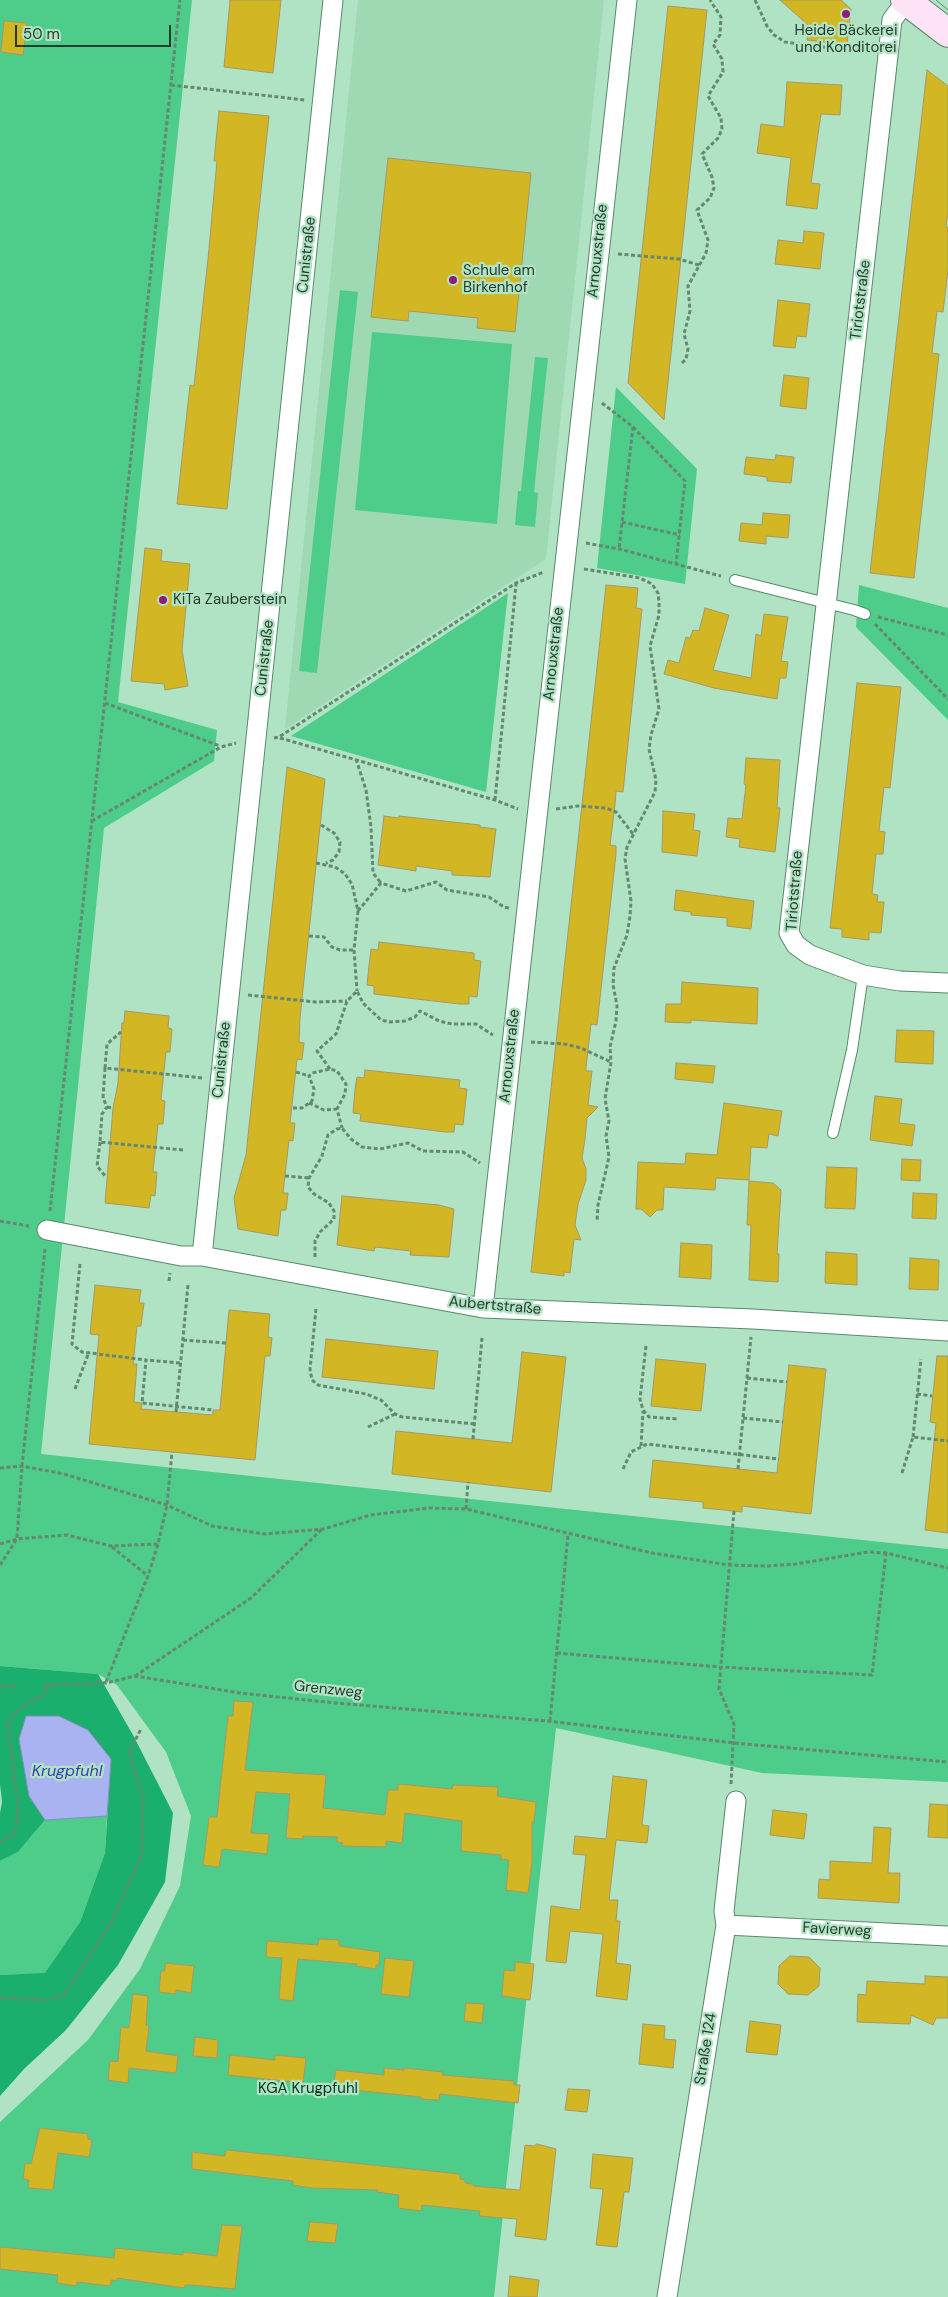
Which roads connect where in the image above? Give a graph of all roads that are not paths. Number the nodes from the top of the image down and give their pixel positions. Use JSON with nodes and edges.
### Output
{"nodes":[{"id":1,"x":333,"y":0,"type":"edge"},
{"id":2,"x":627,"y":0,"type":"edge"},
{"id":3,"x":906,"y":0,"type":"edge"},
{"id":4,"x":948,"y":33,"type":"edge"},
{"id":5,"x":734,"y":580,"type":"road end"},
{"id":6,"x":826,"y":603,"type":"junction"},
{"id":7,"x":865,"y":614,"type":"road end"},
{"id":8,"x":862,"y":975,"type":"junction"},
{"id":9,"x":948,"y":984,"type":"edge"},
{"id":10,"x":833,"y":1133,"type":"dead end"},
{"id":11,"x":48,"y":1230,"type":"road end"},
{"id":12,"x":202,"y":1256,"type":"junction"},
{"id":13,"x":483,"y":1308,"type":"junction"},
{"id":14,"x":948,"y":1331,"type":"edge"},
{"id":15,"x":736,"y":1801,"type":"road end"},
{"id":16,"x":726,"y":1924,"type":"junction"},
{"id":17,"x":948,"y":1936,"type":"edge"},
{"id":18,"x":667,"y":2297,"type":"edge"}],
"edges":[{"from":1,"to":12,"type":"street","name":"Cunistraße"},
{"from":2,"to":13,"type":"street","name":"Arnouxstraße"},
{"from":3,"to":4,"type":"main road"},
{"from":3,"to":6,"type":"street","name":"Tiriotstraße"},
{"from":5,"to":6,"type":"lane"},
{"from":6,"to":7,"type":"lane"},
{"from":6,"to":8,"type":"street","name":"Tiriotstraße"},
{"from":8,"to":9,"type":"street"},
{"from":8,"to":10,"type":"lane"},
{"from":11,"to":12,"type":"street","name":"Aubertstraße"},
{"from":12,"to":13,"type":"street","name":"Aubertstraße"},
{"from":13,"to":14,"type":"street","name":"Aubertstraße"},
{"from":15,"to":16,"type":"street","name":"Straße 124"},
{"from":16,"to":17,"type":"street","name":"Favierweg"},
{"from":16,"to":18,"type":"street","name":"Straße 124"}]}
